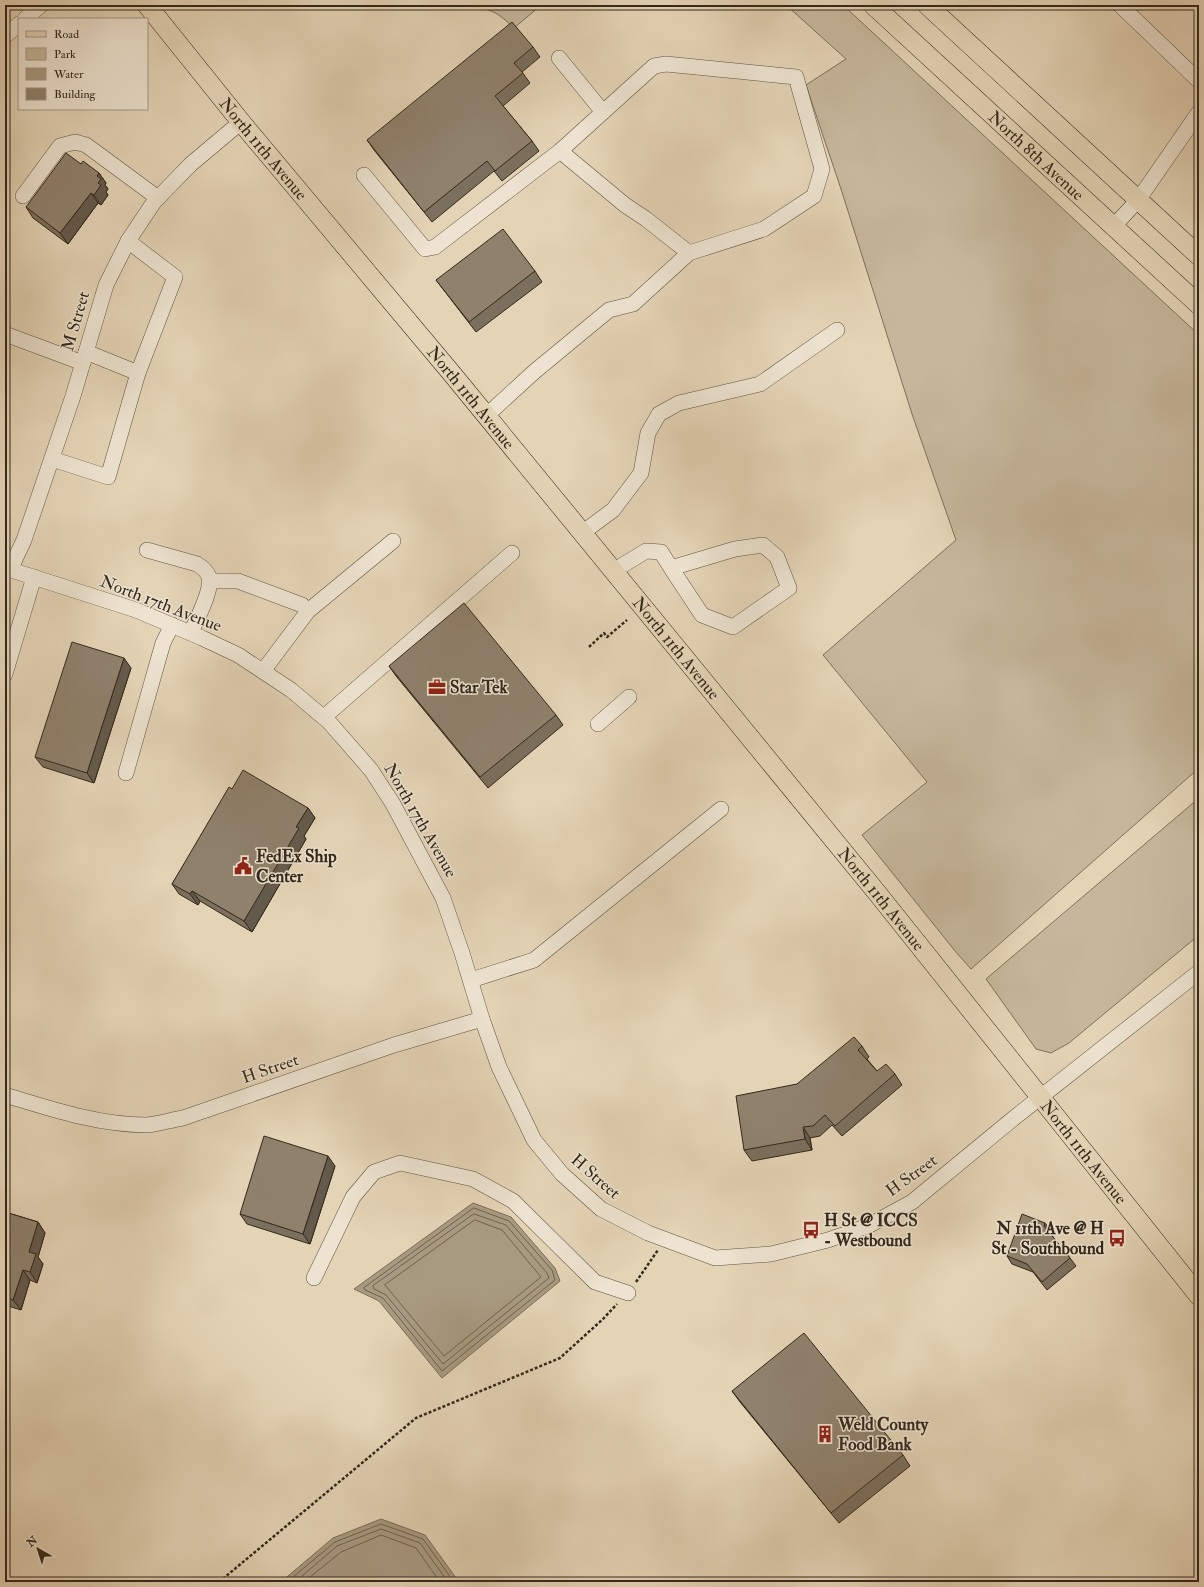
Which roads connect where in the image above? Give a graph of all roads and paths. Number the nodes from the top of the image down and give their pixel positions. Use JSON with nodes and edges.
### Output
{"nodes":[{"id":1,"x":41,"y":5,"type":"edge"},
{"id":2,"x":147,"y":5,"type":"edge"},
{"id":3,"x":873,"y":5,"type":"edge"},
{"id":4,"x":927,"y":5,"type":"edge"},
{"id":5,"x":1120,"y":5,"type":"edge"},
{"id":6,"x":26,"y":18,"type":"edge"},
{"id":7,"x":18,"y":25,"type":"edge"},
{"id":8,"x":5,"y":36,"type":"edge"},
{"id":9,"x":559,"y":58,"type":"dead end"},
{"id":10,"x":1199,"y":81,"type":"edge"},
{"id":11,"x":603,"y":112,"type":"junction"},
{"id":12,"x":1199,"y":112,"type":"edge"},
{"id":13,"x":241,"y":122,"type":"junction"},
{"id":14,"x":560,"y":151,"type":"junction"},
{"id":15,"x":364,"y":174,"type":"dead end"},
{"id":16,"x":23,"y":196,"type":"dead end"},
{"id":17,"x":158,"y":198,"type":"junction"},
{"id":18,"x":1138,"y":200,"type":"junction"},
{"id":19,"x":1113,"y":227,"type":"junction"},
{"id":20,"x":128,"y":241,"type":"junction"},
{"id":21,"x":689,"y":253,"type":"junction"},
{"id":22,"x":1199,"y":256,"type":"edge"},
{"id":23,"x":1199,"y":305,"type":"edge"},
{"id":24,"x":837,"y":330,"type":"dead end"},
{"id":25,"x":5,"y":334,"type":"edge"},
{"id":26,"x":84,"y":358,"type":"junction"},
{"id":27,"x":138,"y":373,"type":"junction"},
{"id":28,"x":486,"y":416,"type":"junction"},
{"id":29,"x":52,"y":459,"type":"junction"},
{"id":30,"x":582,"y":533,"type":"junction"},
{"id":31,"x":393,"y":541,"type":"dead end"},
{"id":32,"x":146,"y":550,"type":"dead end"},
{"id":33,"x":512,"y":553,"type":"dead end"},
{"id":34,"x":671,"y":568,"type":"junction"},
{"id":35,"x":7,"y":569,"type":"edge"},
{"id":36,"x":613,"y":571,"type":"junction"},
{"id":37,"x":34,"y":577,"type":"junction"},
{"id":38,"x":210,"y":581,"type":"junction"},
{"id":39,"x":308,"y":611,"type":"junction"},
{"id":40,"x":627,"y":620,"type":"dead end"},
{"id":41,"x":172,"y":625,"type":"junction"},
{"id":42,"x":190,"y":633,"type":"junction"},
{"id":43,"x":589,"y":647,"type":"dead end"},
{"id":44,"x":263,"y":671,"type":"junction"},
{"id":45,"x":5,"y":674,"type":"edge"},
{"id":46,"x":629,"y":697,"type":"dead end"},
{"id":47,"x":324,"y":717,"type":"junction"},
{"id":48,"x":598,"y":724,"type":"dead end"},
{"id":49,"x":126,"y":773,"type":"dead end"},
{"id":50,"x":721,"y":809,"type":"dead end"},
{"id":51,"x":1199,"y":972,"type":"edge"},
{"id":52,"x":470,"y":980,"type":"junction"},
{"id":53,"x":482,"y":1018,"type":"junction"},
{"id":54,"x":5,"y":1095,"type":"edge"},
{"id":55,"x":1040,"y":1098,"type":"junction"},
{"id":56,"x":666,"y":1240,"type":"junction"},
{"id":57,"x":314,"y":1278,"type":"dead end"},
{"id":58,"x":628,"y":1293,"type":"junction"},
{"id":59,"x":1199,"y":1296,"type":"edge"},
{"id":60,"x":219,"y":1582,"type":"edge"}],
"edges":[{"from":1,"to":6,"type":"street"},
{"from":2,"to":13,"type":"main road","name":"North 11th Avenue"},
{"from":3,"to":19,"type":"main road","name":"North 8th Avenue"},
{"from":4,"to":18,"type":"main road"},
{"from":5,"to":10,"type":"street"},
{"from":7,"to":8,"type":"street"},
{"from":9,"to":11,"type":"street"},
{"from":11,"to":14,"type":"street"},
{"from":11,"to":21,"type":"street"},
{"from":12,"to":18,"type":"street"},
{"from":13,"to":17,"type":"street","name":"M Street"},
{"from":13,"to":28,"type":"main road","name":"North 11th Avenue"},
{"from":14,"to":15,"type":"street"},
{"from":14,"to":21,"type":"street"},
{"from":16,"to":17,"type":"street"},
{"from":17,"to":20,"type":"street","name":"M Street"},
{"from":18,"to":19,"type":"street"},
{"from":18,"to":22,"type":"main road"},
{"from":19,"to":23,"type":"main road","name":"North 8th Avenue"},
{"from":20,"to":26,"type":"street","name":"M Street"},
{"from":20,"to":27,"type":"street"},
{"from":21,"to":28,"type":"street"},
{"from":24,"to":30,"type":"street"},
{"from":25,"to":26,"type":"street"},
{"from":26,"to":27,"type":"street"},
{"from":26,"to":29,"type":"street","name":"M Street"},
{"from":27,"to":29,"type":"street"},
{"from":28,"to":30,"type":"main road","name":"North 11th Avenue"},
{"from":29,"to":35,"type":"street","name":"M Street"},
{"from":30,"to":36,"type":"main road","name":"North 11th Avenue"},
{"from":31,"to":39,"type":"street"},
{"from":32,"to":38,"type":"street"},
{"from":33,"to":47,"type":"street"},
{"from":34,"to":34,"type":"street"},
{"from":34,"to":36,"type":"street"},
{"from":35,"to":37,"type":"street","name":"North 17th Avenue"},
{"from":36,"to":55,"type":"main road","name":"North 11th Avenue"},
{"from":37,"to":41,"type":"street","name":"North 17th Avenue"},
{"from":37,"to":45,"type":"street"},
{"from":38,"to":39,"type":"street"},
{"from":38,"to":42,"type":"street"},
{"from":39,"to":44,"type":"street"},
{"from":40,"to":43,"type":"path"},
{"from":41,"to":42,"type":"street","name":"North 17th Avenue"},
{"from":41,"to":49,"type":"street"},
{"from":42,"to":44,"type":"street","name":"North 17th Avenue"},
{"from":44,"to":47,"type":"street","name":"North 17th Avenue"},
{"from":46,"to":48,"type":"street"},
{"from":47,"to":52,"type":"street","name":"North 17th Avenue"},
{"from":50,"to":52,"type":"street"},
{"from":51,"to":55,"type":"street","name":"H Street"},
{"from":52,"to":53,"type":"street","name":"North 17th Avenue"},
{"from":53,"to":54,"type":"street","name":"H Street"},
{"from":53,"to":56,"type":"street","name":"H Street"},
{"from":55,"to":56,"type":"street","name":"H Street"},
{"from":55,"to":59,"type":"main road","name":"North 11th Avenue"},
{"from":56,"to":58,"type":"path"},
{"from":57,"to":58,"type":"street"},
{"from":58,"to":60,"type":"path"}]}
